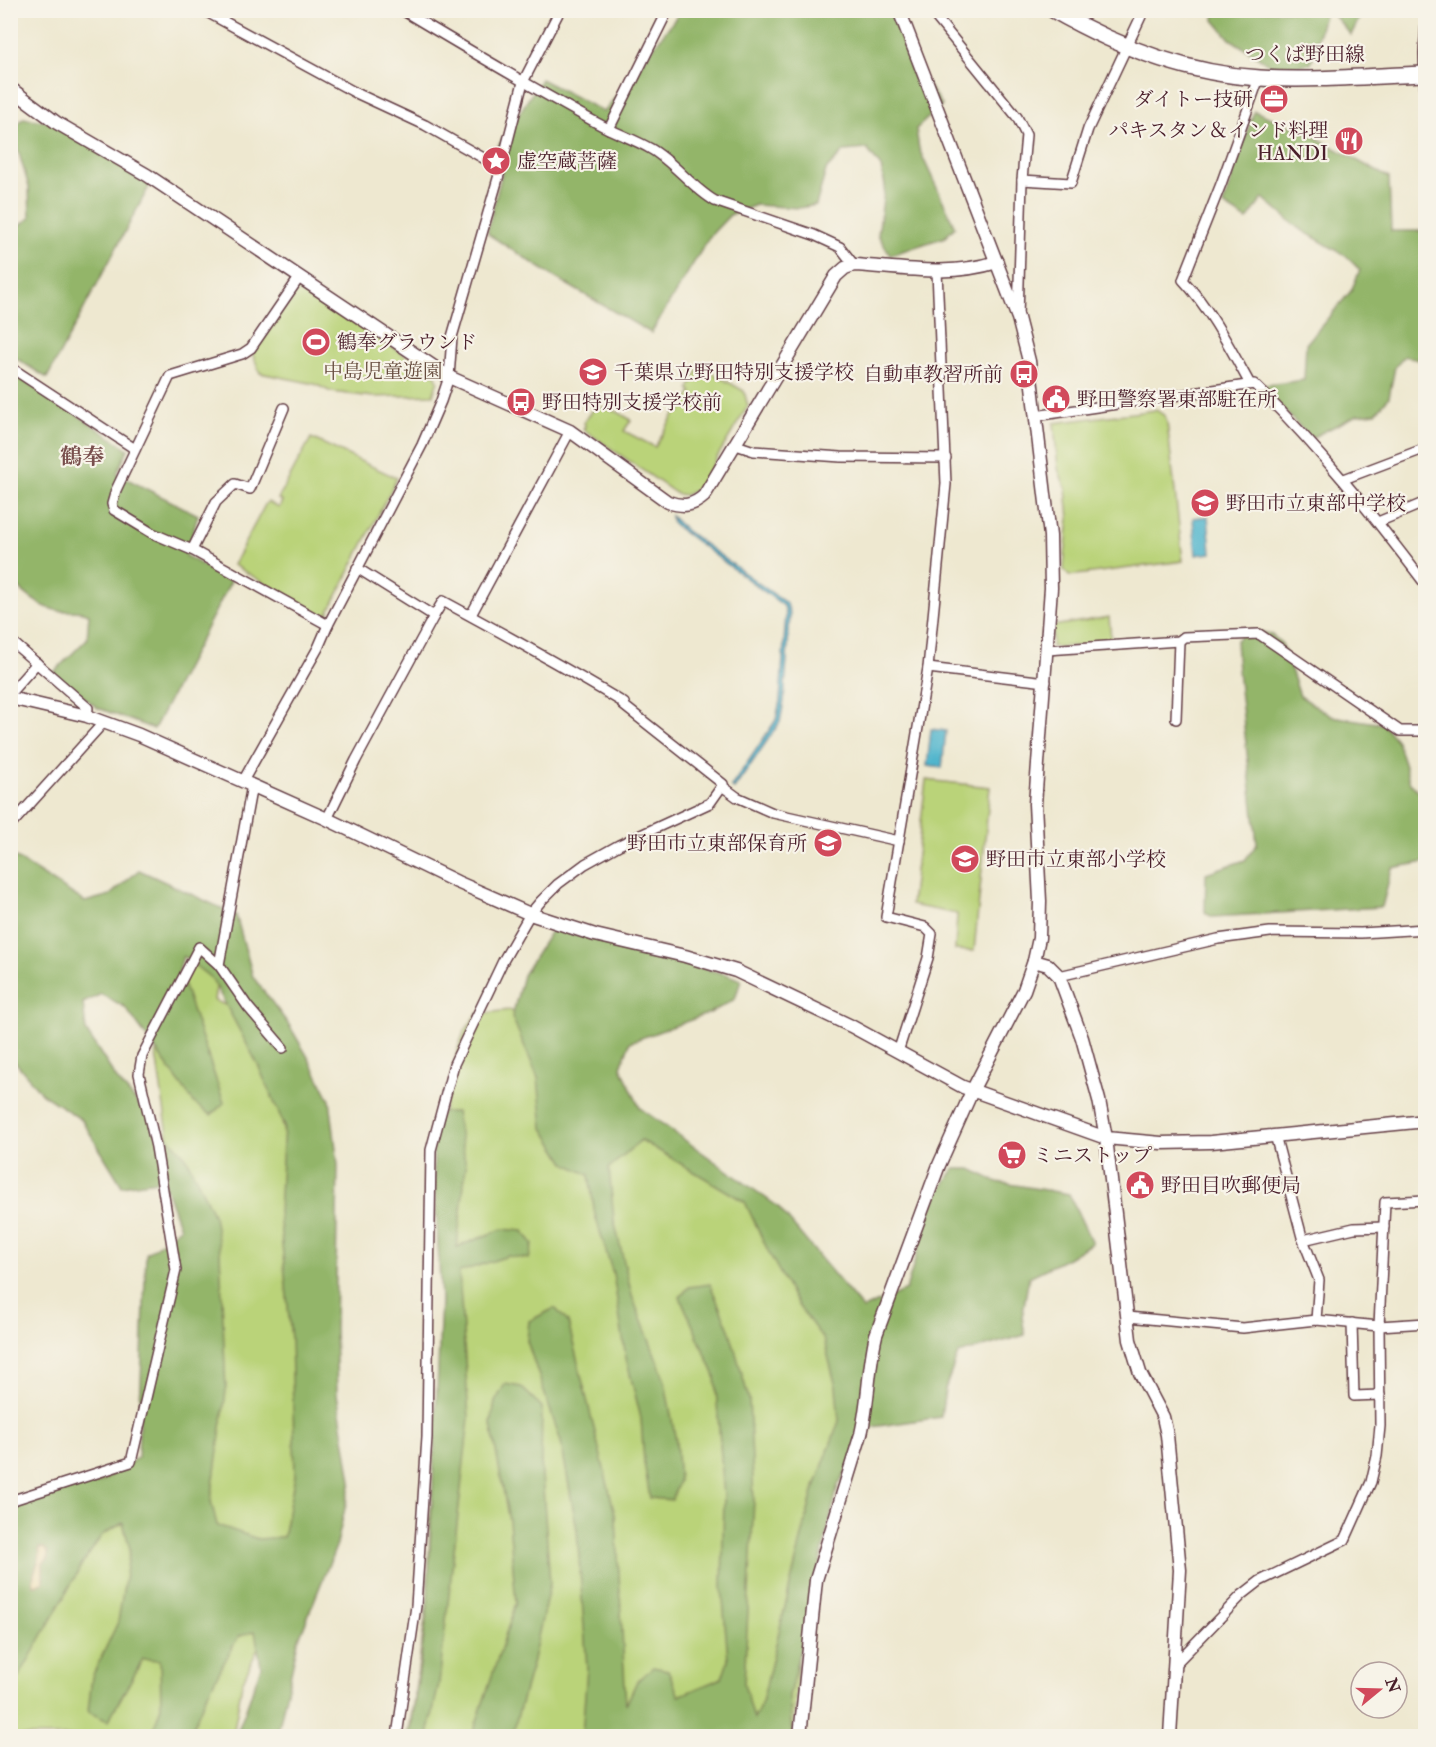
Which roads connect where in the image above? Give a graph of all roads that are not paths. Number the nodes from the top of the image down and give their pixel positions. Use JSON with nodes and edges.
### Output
{"nodes":[{"id":1,"x":203,"y":10,"type":"edge"},
{"id":2,"x":402,"y":10,"type":"edge"},
{"id":3,"x":560,"y":10,"type":"edge"},
{"id":4,"x":668,"y":10,"type":"edge"},
{"id":5,"x":899,"y":10,"type":"edge"},
{"id":6,"x":930,"y":10,"type":"edge"},
{"id":7,"x":1053,"y":10,"type":"edge"},
{"id":8,"x":1144,"y":10,"type":"edge"},
{"id":9,"x":1425,"y":23,"type":"edge"},
{"id":10,"x":1127,"y":48,"type":"junction"},
{"id":11,"x":1425,"y":74,"type":"edge"},
{"id":12,"x":1259,"y":78,"type":"junction"},
{"id":13,"x":523,"y":82,"type":"junction"},
{"id":14,"x":10,"y":88,"type":"edge"},
{"id":15,"x":1425,"y":119,"type":"edge"},
{"id":16,"x":609,"y":129,"type":"junction"},
{"id":17,"x":1425,"y":135,"type":"edge"},
{"id":18,"x":501,"y":168,"type":"junction"},
{"id":19,"x":1022,"y":180,"type":"junction"},
{"id":20,"x":997,"y":262,"type":"junction"},
{"id":21,"x":854,"y":265,"type":"junction"},
{"id":22,"x":937,"y":271,"type":"junction"},
{"id":23,"x":299,"y":278,"type":"junction"},
{"id":24,"x":1018,"y":318,"type":"junction"},
{"id":25,"x":10,"y":368,"type":"edge"},
{"id":26,"x":449,"y":377,"type":"junction"},
{"id":27,"x":1250,"y":384,"type":"junction"},
{"id":28,"x":285,"y":408,"type":"dead end"},
{"id":29,"x":1035,"y":416,"type":"junction"},
{"id":30,"x":570,"y":431,"type":"junction"},
{"id":31,"x":736,"y":445,"type":"junction"},
{"id":32,"x":1425,"y":448,"type":"edge"},
{"id":33,"x":135,"y":449,"type":"junction"},
{"id":34,"x":946,"y":458,"type":"junction"},
{"id":35,"x":1344,"y":479,"type":"junction"},
{"id":36,"x":1425,"y":502,"type":"edge"},
{"id":37,"x":1378,"y":522,"type":"junction"},
{"id":38,"x":192,"y":550,"type":"junction"},
{"id":39,"x":357,"y":568,"type":"junction"},
{"id":40,"x":1425,"y":585,"type":"edge"},
{"id":41,"x":471,"y":615,"type":"junction"},
{"id":42,"x":434,"y":616,"type":"junction"},
{"id":43,"x":328,"y":625,"type":"junction"},
{"id":44,"x":10,"y":640,"type":"edge"},
{"id":45,"x":1179,"y":641,"type":"junction"},
{"id":46,"x":1047,"y":650,"type":"junction"},
{"id":47,"x":37,"y":663,"type":"junction"},
{"id":48,"x":928,"y":668,"type":"junction"},
{"id":49,"x":1046,"y":682,"type":"junction"},
{"id":50,"x":10,"y":698,"type":"edge"},
{"id":51,"x":87,"y":716,"type":"junction"},
{"id":52,"x":1176,"y":719,"type":"dead end"},
{"id":53,"x":104,"y":722,"type":"junction"},
{"id":54,"x":1425,"y":731,"type":"edge"},
{"id":55,"x":248,"y":783,"type":"junction"},
{"id":56,"x":722,"y":786,"type":"junction"},
{"id":57,"x":327,"y":819,"type":"junction"},
{"id":58,"x":10,"y":826,"type":"edge"},
{"id":59,"x":899,"y":840,"type":"junction"},
{"id":60,"x":530,"y":914,"type":"junction"},
{"id":61,"x":1425,"y":929,"type":"edge"},
{"id":62,"x":1034,"y":961,"type":"junction"},
{"id":63,"x":219,"y":966,"type":"junction"},
{"id":64,"x":1059,"y":976,"type":"junction"},
{"id":65,"x":283,"y":1048,"type":"dead end"},
{"id":66,"x":898,"y":1052,"type":"junction"},
{"id":67,"x":973,"y":1089,"type":"junction"},
{"id":68,"x":1425,"y":1121,"type":"edge"},
{"id":69,"x":1275,"y":1135,"type":"junction"},
{"id":70,"x":1106,"y":1138,"type":"junction"},
{"id":71,"x":1425,"y":1200,"type":"edge"},
{"id":72,"x":1384,"y":1227,"type":"junction"},
{"id":73,"x":1303,"y":1240,"type":"junction"},
{"id":74,"x":1128,"y":1317,"type":"junction"},
{"id":75,"x":1316,"y":1320,"type":"junction"},
{"id":76,"x":1352,"y":1323,"type":"junction"},
{"id":77,"x":1425,"y":1323,"type":"edge"},
{"id":78,"x":1379,"y":1326,"type":"junction"},
{"id":79,"x":1380,"y":1395,"type":"junction"},
{"id":80,"x":10,"y":1501,"type":"edge"},
{"id":81,"x":1176,"y":1663,"type":"junction"},
{"id":82,"x":396,"y":1737,"type":"edge"},
{"id":83,"x":800,"y":1737,"type":"edge"},
{"id":84,"x":1170,"y":1737,"type":"edge"}],
"edges":[{"from":1,"to":18,"type":"street"},
{"from":2,"to":13,"type":"street"},
{"from":3,"to":13,"type":"street"},
{"from":4,"to":16,"type":"street"},
{"from":5,"to":20,"type":"street"},
{"from":6,"to":19,"type":"street"},
{"from":7,"to":10,"type":"main road","name":"つくば野田線"},
{"from":8,"to":10,"type":"street"},
{"from":9,"to":11,"type":"street"},
{"from":10,"to":12,"type":"main road","name":"つくば野田線"},
{"from":10,"to":19,"type":"street"},
{"from":11,"to":12,"type":"main road","name":"つくば野田線"},
{"from":11,"to":15,"type":"street"},
{"from":12,"to":27,"type":"street"},
{"from":13,"to":16,"type":"street"},
{"from":13,"to":18,"type":"street"},
{"from":14,"to":23,"type":"street"},
{"from":15,"to":17,"type":"street"},
{"from":16,"to":21,"type":"street"},
{"from":18,"to":26,"type":"street"},
{"from":19,"to":24,"type":"street"},
{"from":20,"to":22,"type":"street"},
{"from":20,"to":24,"type":"street"},
{"from":21,"to":22,"type":"street"},
{"from":21,"to":31,"type":"street"},
{"from":22,"to":34,"type":"street"},
{"from":23,"to":26,"type":"street"},
{"from":23,"to":33,"type":"street"},
{"from":24,"to":29,"type":"street"},
{"from":25,"to":33,"type":"street"},
{"from":26,"to":30,"type":"street"},
{"from":26,"to":39,"type":"street"},
{"from":27,"to":29,"type":"street"},
{"from":27,"to":35,"type":"street"},
{"from":28,"to":38,"type":"street"},
{"from":29,"to":46,"type":"street"},
{"from":30,"to":31,"type":"street"},
{"from":30,"to":41,"type":"street"},
{"from":31,"to":34,"type":"street"},
{"from":32,"to":35,"type":"street"},
{"from":33,"to":38,"type":"street"},
{"from":34,"to":48,"type":"street"},
{"from":35,"to":37,"type":"street"},
{"from":36,"to":37,"type":"street"},
{"from":37,"to":40,"type":"street"},
{"from":38,"to":43,"type":"street"},
{"from":39,"to":42,"type":"street"},
{"from":39,"to":43,"type":"street"},
{"from":41,"to":42,"type":"street"},
{"from":41,"to":56,"type":"street"},
{"from":42,"to":57,"type":"street"},
{"from":43,"to":55,"type":"street"},
{"from":44,"to":47,"type":"street"},
{"from":45,"to":46,"type":"street"},
{"from":45,"to":52,"type":"street"},
{"from":45,"to":54,"type":"street"},
{"from":46,"to":49,"type":"street"},
{"from":47,"to":50,"type":"street"},
{"from":47,"to":51,"type":"street"},
{"from":48,"to":49,"type":"street"},
{"from":48,"to":59,"type":"street"},
{"from":49,"to":62,"type":"street"},
{"from":50,"to":51,"type":"street"},
{"from":51,"to":53,"type":"street"},
{"from":53,"to":55,"type":"street"},
{"from":53,"to":58,"type":"street"},
{"from":55,"to":57,"type":"street"},
{"from":55,"to":63,"type":"street"},
{"from":56,"to":59,"type":"street"},
{"from":56,"to":60,"type":"street"},
{"from":57,"to":60,"type":"street"},
{"from":59,"to":66,"type":"street"},
{"from":60,"to":66,"type":"street"},
{"from":60,"to":82,"type":"street"},
{"from":61,"to":64,"type":"street"},
{"from":62,"to":64,"type":"street"},
{"from":62,"to":67,"type":"street"},
{"from":63,"to":65,"type":"street"},
{"from":63,"to":80,"type":"street"},
{"from":64,"to":70,"type":"street"},
{"from":66,"to":67,"type":"street"},
{"from":67,"to":70,"type":"street"},
{"from":67,"to":83,"type":"street"},
{"from":68,"to":69,"type":"street"},
{"from":69,"to":70,"type":"street"},
{"from":69,"to":73,"type":"street"},
{"from":70,"to":74,"type":"street"},
{"from":71,"to":72,"type":"street"},
{"from":72,"to":73,"type":"street"},
{"from":72,"to":78,"type":"street"},
{"from":73,"to":75,"type":"street"},
{"from":74,"to":75,"type":"street"},
{"from":74,"to":81,"type":"street"},
{"from":75,"to":76,"type":"street"},
{"from":76,"to":78,"type":"street"},
{"from":76,"to":79,"type":"street"},
{"from":77,"to":78,"type":"street"},
{"from":78,"to":79,"type":"street"},
{"from":79,"to":81,"type":"street"},
{"from":81,"to":84,"type":"street"}]}
